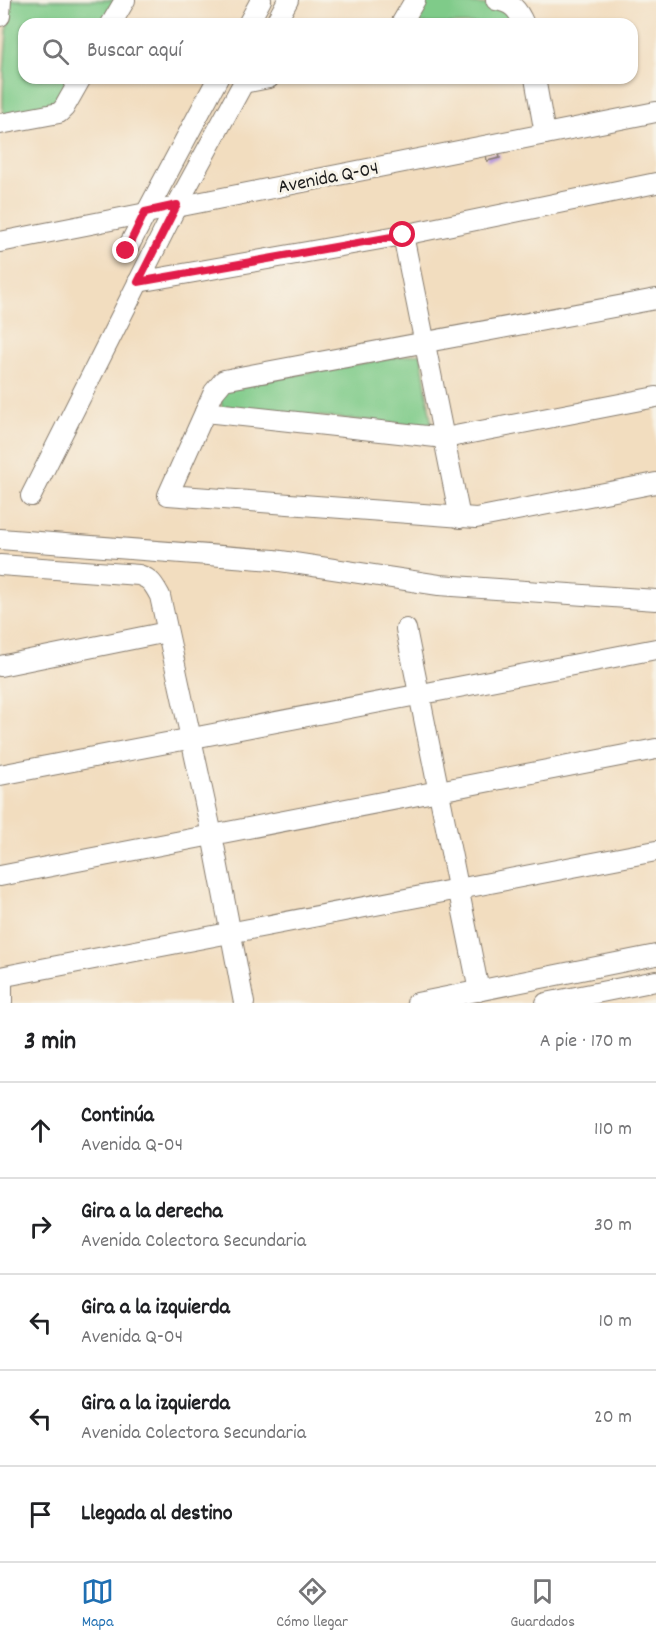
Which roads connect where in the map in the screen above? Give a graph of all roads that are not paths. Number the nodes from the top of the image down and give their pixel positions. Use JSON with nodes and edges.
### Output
{"nodes":[{"id":1,"x":1,"y":0,"type":"edge"},
{"id":2,"x":125,"y":0,"type":"edge"},
{"id":3,"x":261,"y":0,"type":"edge"},
{"id":4,"x":288,"y":0,"type":"edge"},
{"id":5,"x":415,"y":0,"type":"edge"},
{"id":6,"x":496,"y":0,"type":"edge"},
{"id":7,"x":0,"y":16,"type":"edge"},
{"id":8,"x":114,"y":18,"type":"edge"},
{"id":9,"x":251,"y":18,"type":"edge"},
{"id":10,"x":278,"y":18,"type":"edge"},
{"id":11,"x":404,"y":18,"type":"edge"},
{"id":12,"x":521,"y":18,"type":"edge"},
{"id":13,"x":78,"y":84,"type":"edge"},
{"id":14,"x":215,"y":84,"type":"edge"},
{"id":15,"x":242,"y":84,"type":"edge"},
{"id":16,"x":536,"y":84,"type":"edge"},
{"id":17,"x":656,"y":112,"type":"edge"},
{"id":18,"x":0,"y":124,"type":"edge"},
{"id":19,"x":545,"y":134,"type":"junction"},
{"id":20,"x":656,"y":183,"type":"edge"},
{"id":21,"x":177,"y":205,"type":"junction"},
{"id":22,"x":145,"y":212,"type":"junction"},
{"id":23,"x":403,"y":235,"type":"junction"},
{"id":24,"x":0,"y":242,"type":"edge"},
{"id":25,"x":126,"y":251,"type":"dead end"},
{"id":26,"x":138,"y":282,"type":"junction"},
{"id":27,"x":656,"y":299,"type":"edge"},
{"id":28,"x":425,"y":343,"type":"junction"},
{"id":29,"x":656,"y":396,"type":"edge"},
{"id":30,"x":205,"y":412,"type":"junction"},
{"id":31,"x":446,"y":438,"type":"junction"},
{"id":32,"x":656,"y":483,"type":"edge"},
{"id":33,"x":31,"y":496,"type":"dead end"},
{"id":34,"x":460,"y":518,"type":"junction"},
{"id":35,"x":0,"y":539,"type":"edge"},
{"id":36,"x":0,"y":565,"type":"edge"},
{"id":37,"x":656,"y":600,"type":"edge"},
{"id":38,"x":406,"y":629,"type":"dead end"},
{"id":39,"x":167,"y":632,"type":"junction"},
{"id":40,"x":656,"y":649,"type":"edge"},
{"id":41,"x":0,"y":666,"type":"edge"},
{"id":42,"x":419,"y":693,"type":"junction"},
{"id":43,"x":190,"y":738,"type":"junction"},
{"id":44,"x":656,"y":749,"type":"edge"},
{"id":45,"x":0,"y":775,"type":"edge"},
{"id":46,"x":439,"y":791,"type":"junction"},
{"id":47,"x":212,"y":835,"type":"junction"},
{"id":48,"x":656,"y":851,"type":"edge"},
{"id":49,"x":0,"y":876,"type":"edge"},
{"id":50,"x":459,"y":889,"type":"junction"},
{"id":51,"x":231,"y":933,"type":"junction"},
{"id":52,"x":656,"y":955,"type":"edge"},
{"id":53,"x":1,"y":977,"type":"edge"},
{"id":54,"x":656,"y":981,"type":"edge"},
{"id":55,"x":479,"y":991,"type":"junction"},
{"id":56,"x":656,"y":992,"type":"edge"},
{"id":57,"x":573,"y":1000,"type":"edge"},
{"id":58,"x":2,"y":1003,"type":"edge"},
{"id":59,"x":244,"y":1003,"type":"edge"},
{"id":60,"x":417,"y":1003,"type":"edge"},
{"id":61,"x":546,"y":1003,"type":"edge"},
{"id":62,"x":603,"y":1003,"type":"edge"}],
"edges":[{"from":1,"to":7,"type":"street"},
{"from":2,"to":8,"type":"street"},
{"from":3,"to":9,"type":"street"},
{"from":4,"to":10,"type":"street"},
{"from":5,"to":11,"type":"street"},
{"from":6,"to":12,"type":"street"},
{"from":13,"to":18,"type":"street"},
{"from":14,"to":22,"type":"street"},
{"from":15,"to":21,"type":"street"},
{"from":16,"to":19,"type":"street"},
{"from":17,"to":19,"type":"street","name":"Avenida Q-04"},
{"from":19,"to":21,"type":"street","name":"Avenida Q-04"},
{"from":20,"to":23,"type":"street"},
{"from":21,"to":22,"type":"street","name":"Avenida Q-04"},
{"from":21,"to":26,"type":"street"},
{"from":22,"to":24,"type":"street","name":"Avenida Q-04"},
{"from":22,"to":25,"type":"street"},
{"from":23,"to":26,"type":"street"},
{"from":23,"to":28,"type":"street"},
{"from":26,"to":33,"type":"street"},
{"from":27,"to":28,"type":"street"},
{"from":28,"to":30,"type":"street"},
{"from":28,"to":31,"type":"street"},
{"from":29,"to":31,"type":"street"},
{"from":30,"to":31,"type":"street"},
{"from":30,"to":34,"type":"street"},
{"from":31,"to":34,"type":"street"},
{"from":32,"to":34,"type":"street"},
{"from":35,"to":37,"type":"street"},
{"from":36,"to":39,"type":"street"},
{"from":38,"to":42,"type":"street"},
{"from":39,"to":41,"type":"street"},
{"from":39,"to":43,"type":"street"},
{"from":40,"to":42,"type":"street"},
{"from":42,"to":43,"type":"street"},
{"from":42,"to":46,"type":"street"},
{"from":43,"to":45,"type":"street"},
{"from":43,"to":47,"type":"street"},
{"from":44,"to":46,"type":"street"},
{"from":46,"to":47,"type":"street"},
{"from":46,"to":50,"type":"street"},
{"from":47,"to":49,"type":"street"},
{"from":47,"to":51,"type":"street"},
{"from":48,"to":50,"type":"street"},
{"from":50,"to":51,"type":"street"},
{"from":50,"to":55,"type":"street"},
{"from":51,"to":53,"type":"street"},
{"from":51,"to":59,"type":"street"},
{"from":52,"to":55,"type":"street"},
{"from":53,"to":58,"type":"street"},
{"from":54,"to":57,"type":"street"},
{"from":55,"to":60,"type":"street"},
{"from":56,"to":62,"type":"street"},
{"from":57,"to":61,"type":"street"}]}
